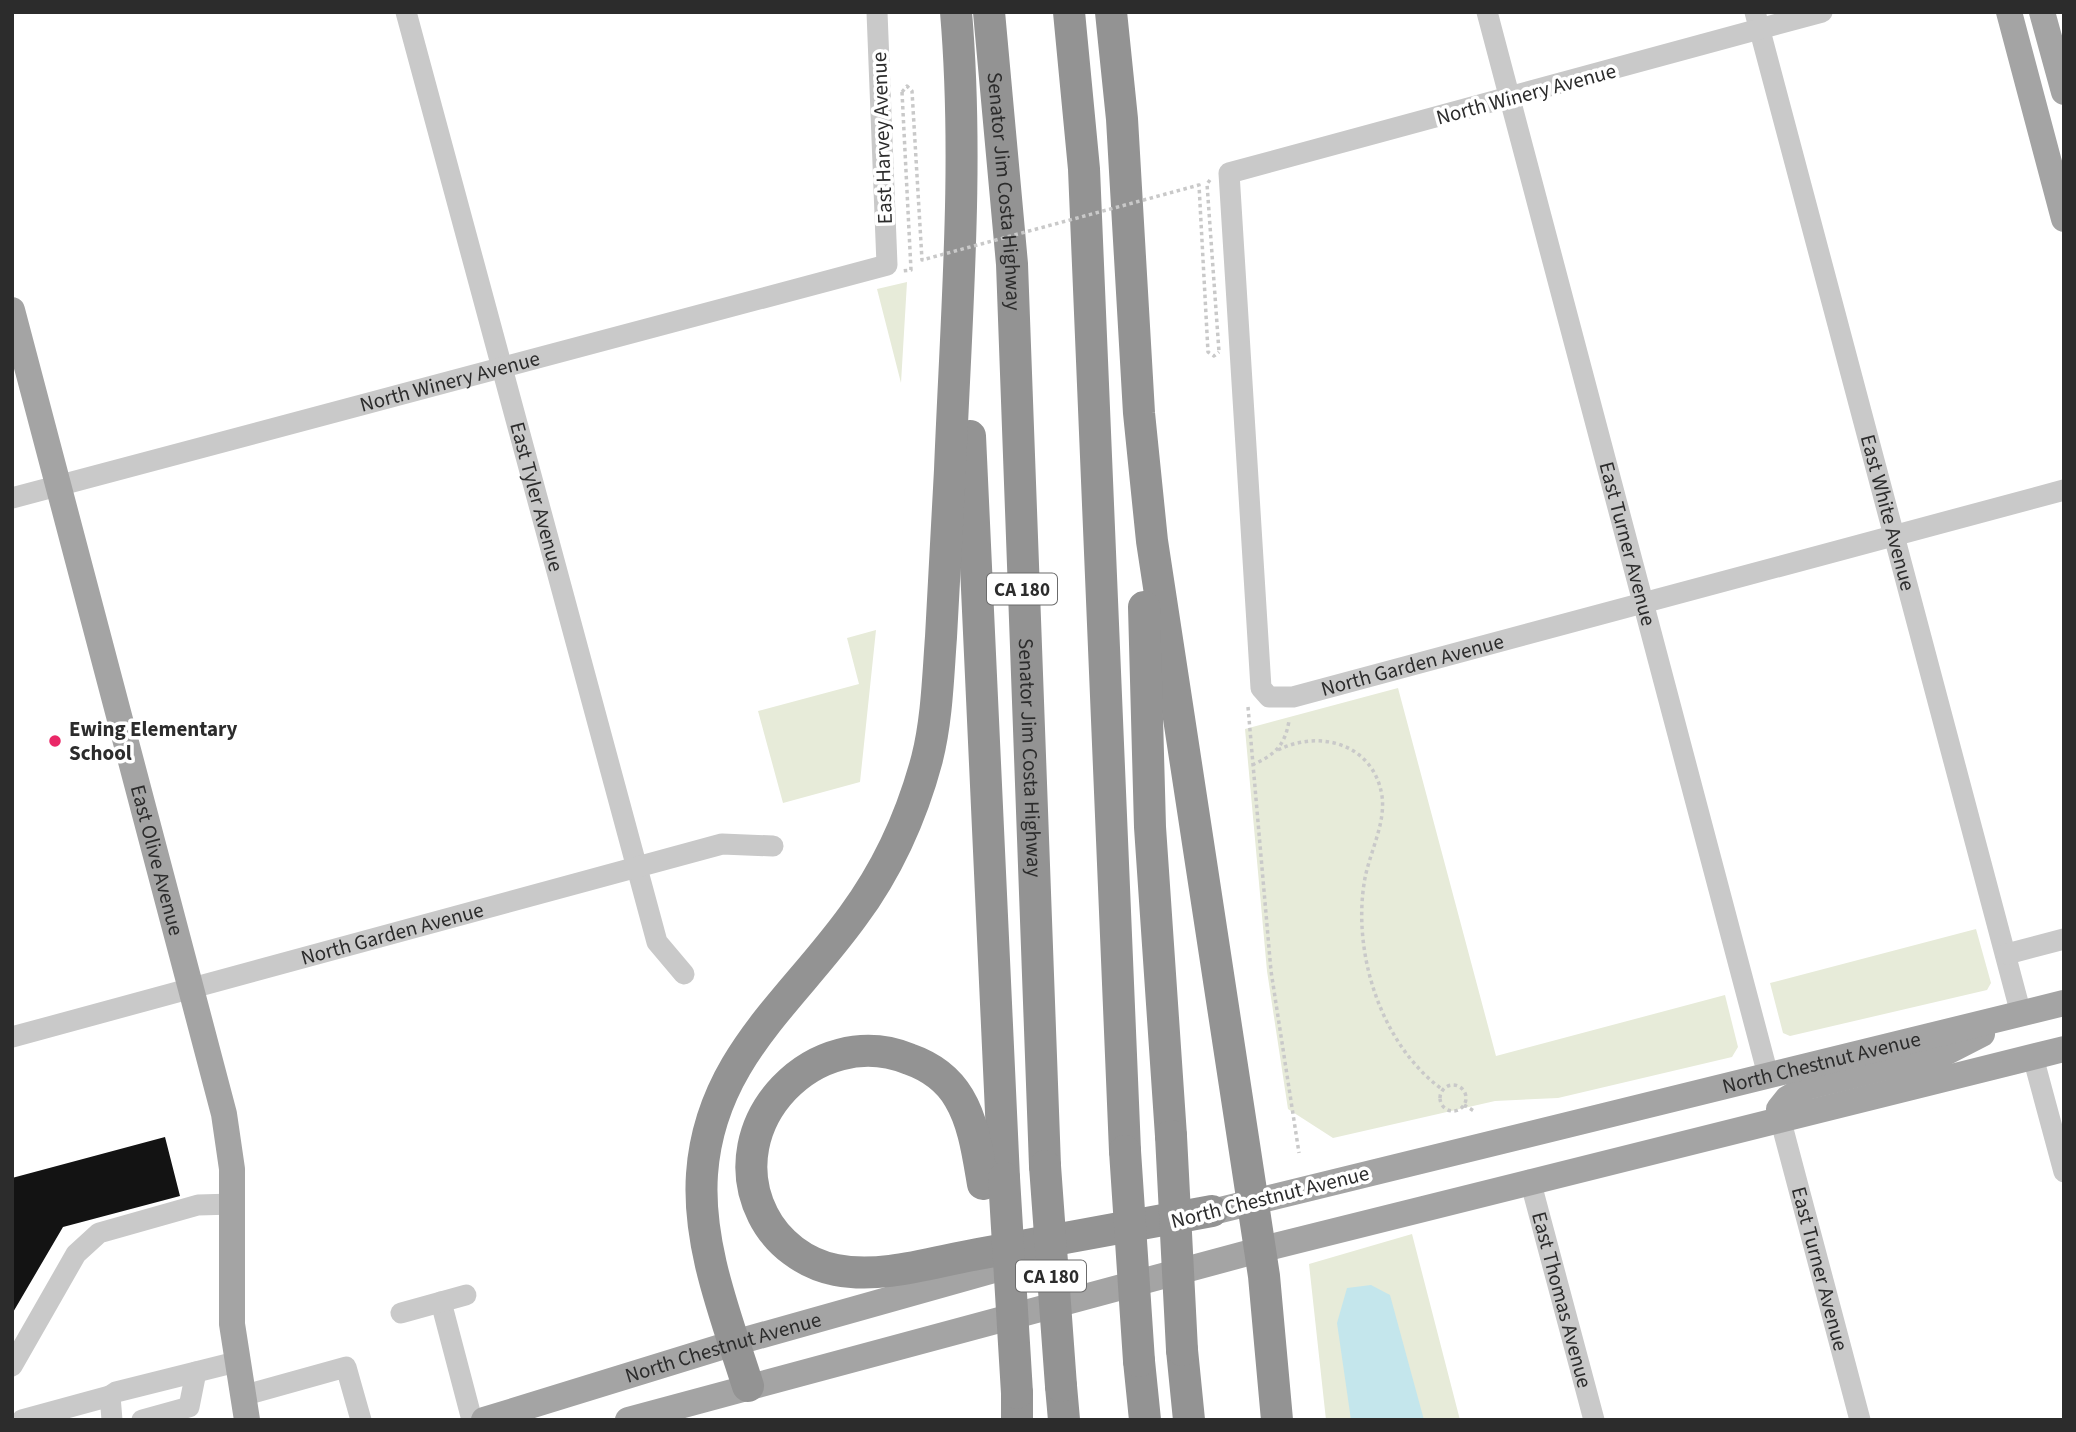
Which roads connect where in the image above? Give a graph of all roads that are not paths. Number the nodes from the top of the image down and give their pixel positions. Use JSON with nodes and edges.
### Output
{"nodes":[{"id":1,"x":406,"y":12,"type":"edge"},
{"id":2,"x":877,"y":12,"type":"edge"},
{"id":3,"x":956,"y":12,"type":"edge"},
{"id":4,"x":989,"y":12,"type":"edge"},
{"id":5,"x":1069,"y":12,"type":"edge"},
{"id":6,"x":1111,"y":12,"type":"edge"},
{"id":7,"x":1487,"y":12,"type":"edge"},
{"id":8,"x":1822,"y":12,"type":"edge"},
{"id":9,"x":2009,"y":12,"type":"edge"},
{"id":10,"x":2042,"y":12,"type":"edge"},
{"id":11,"x":1757,"y":21,"type":"edge"},
{"id":12,"x":2064,"y":92,"type":"edge"},
{"id":13,"x":1510,"y":99,"type":"junction"},
{"id":14,"x":1229,"y":173,"type":"joint"},
{"id":15,"x":961,"y":187,"type":"junction"},
{"id":16,"x":2064,"y":219,"type":"edge"},
{"id":17,"x":887,"y":265,"type":"joint"},
{"id":18,"x":12,"y":310,"type":"edge"},
{"id":19,"x":504,"y":369,"type":"junction"},
{"id":20,"x":1139,"y":413,"type":"junction"},
{"id":21,"x":58,"y":486,"type":"junction"},
{"id":22,"x":2064,"y":490,"type":"edge"},
{"id":23,"x":12,"y":498,"type":"edge"},
{"id":24,"x":1895,"y":536,"type":"junction"},
{"id":25,"x":1642,"y":603,"type":"junction"},
{"id":26,"x":774,"y":846,"type":"dead end"},
{"id":27,"x":636,"y":867,"type":"junction"},
{"id":28,"x":2064,"y":939,"type":"edge"},
{"id":29,"x":2007,"y":954,"type":"junction"},
{"id":30,"x":684,"y":974,"type":"dead end"},
{"id":31,"x":191,"y":989,"type":"junction"},
{"id":32,"x":2064,"y":1003,"type":"edge"},
{"id":33,"x":2021,"y":1014,"type":"junction"},
{"id":34,"x":12,"y":1037,"type":"edge"},
{"id":35,"x":2064,"y":1049,"type":"edge"},
{"id":36,"x":2033,"y":1057,"type":"junction"},
{"id":37,"x":1768,"y":1075,"type":"junction"},
{"id":38,"x":2054,"y":1099,"type":"edge"},
{"id":39,"x":1780,"y":1118,"type":"junction"},
{"id":40,"x":2064,"y":1172,"type":"edge"},
{"id":41,"x":1530,"y":1180,"type":"junction"},
{"id":42,"x":994,"y":1181,"type":"junction"},
{"id":43,"x":1251,"y":1201,"type":"junction"},
{"id":44,"x":233,"y":1204,"type":"junction"},
{"id":45,"x":1212,"y":1211,"type":"junction"},
{"id":46,"x":1259,"y":1250,"type":"junction"},
{"id":47,"x":466,"y":1295,"type":"dead end"},
{"id":48,"x":441,"y":1302,"type":"junction"},
{"id":49,"x":401,"y":1312,"type":"dead end"},
{"id":50,"x":734,"y":1343,"type":"junction"},
{"id":51,"x":236,"y":1362,"type":"junction"},
{"id":52,"x":12,"y":1366,"type":"edge"},
{"id":53,"x":196,"y":1372,"type":"junction"},
{"id":54,"x":748,"y":1386,"type":"junction"},
{"id":55,"x":110,"y":1396,"type":"junction"},
{"id":56,"x":1011,"y":1407,"type":"edge"},
{"id":57,"x":244,"y":1408,"type":"edge"},
{"id":58,"x":22,"y":1420,"type":"edge"},
{"id":59,"x":112,"y":1420,"type":"edge"},
{"id":60,"x":142,"y":1420,"type":"edge"},
{"id":61,"x":361,"y":1420,"type":"edge"},
{"id":62,"x":471,"y":1420,"type":"edge"},
{"id":63,"x":484,"y":1420,"type":"edge"},
{"id":64,"x":628,"y":1420,"type":"edge"},
{"id":65,"x":1065,"y":1420,"type":"edge"},
{"id":66,"x":1145,"y":1420,"type":"edge"},
{"id":67,"x":1189,"y":1420,"type":"edge"},
{"id":68,"x":1277,"y":1420,"type":"edge"},
{"id":69,"x":1594,"y":1420,"type":"edge"},
{"id":70,"x":1860,"y":1420,"type":"edge"}],
"edges":[{"from":1,"to":19,"type":"street","name":"East Tyler Avenue"},
{"from":2,"to":17,"type":"street","name":"East Harvey Avenue"},
{"from":3,"to":15,"type":"highway"},
{"from":4,"to":65,"type":"highway","name":"Senator Jim Costa Highway","number":"CA 180","bridge":true},
{"from":5,"to":66,"type":"highway","bridge":true},
{"from":6,"to":20,"type":"highway"},
{"from":7,"to":13,"type":"street","name":"East Turner Avenue"},
{"from":8,"to":11,"type":"street","name":"North Winery Avenue"},
{"from":9,"to":16,"type":"main road"},
{"from":10,"to":12,"type":"main road"},
{"from":11,"to":13,"type":"street","name":"North Winery Avenue"},
{"from":11,"to":24,"type":"street","name":"East White Avenue"},
{"from":13,"to":14,"type":"street","name":"North Winery Avenue"},
{"from":13,"to":25,"type":"street","name":"East Turner Avenue"},
{"from":14,"to":25,"type":"street","name":"North Garden Avenue"},
{"from":15,"to":42,"type":"highway"},
{"from":15,"to":50,"type":"highway"},
{"from":17,"to":19,"type":"street","name":"North Winery Avenue"},
{"from":18,"to":21,"type":"main road","name":"East Olive Avenue"},
{"from":19,"to":21,"type":"street","name":"North Winery Avenue"},
{"from":19,"to":27,"type":"street","name":"East Tyler Avenue"},
{"from":20,"to":43,"type":"highway"},
{"from":20,"to":67,"type":"highway","bridge":true},
{"from":21,"to":23,"type":"street","name":"North Winery Avenue"},
{"from":21,"to":31,"type":"main road","name":"East Olive Avenue"},
{"from":22,"to":24,"type":"street","name":"North Garden Avenue"},
{"from":24,"to":25,"type":"street","name":"North Garden Avenue"},
{"from":24,"to":29,"type":"street","name":"East White Avenue"},
{"from":25,"to":37,"type":"street","name":"East Turner Avenue"},
{"from":26,"to":27,"type":"street","name":"North Garden Avenue"},
{"from":27,"to":30,"type":"street","name":"East Tyler Avenue"},
{"from":27,"to":31,"type":"street","name":"North Garden Avenue"},
{"from":28,"to":29,"type":"street"},
{"from":29,"to":33,"type":"street","name":"East White Avenue"},
{"from":31,"to":34,"type":"street","name":"North Garden Avenue"},
{"from":31,"to":44,"type":"main road","name":"East Olive Avenue"},
{"from":32,"to":33,"type":"main road","name":"North Chestnut Avenue"},
{"from":33,"to":37,"type":"main road","name":"North Chestnut Avenue"},
{"from":33,"to":39,"type":"main road"},
{"from":35,"to":36,"type":"main road","name":"North Chestnut Avenue"},
{"from":36,"to":38,"type":"street"},
{"from":36,"to":39,"type":"main road","name":"North Chestnut Avenue"},
{"from":37,"to":43,"type":"main road","name":"North Chestnut Avenue"},
{"from":38,"to":40,"type":"street"},
{"from":39,"to":41,"type":"main road","name":"North Chestnut Avenue"},
{"from":39,"to":70,"type":"street","name":"East Turner Avenue"},
{"from":41,"to":46,"type":"main road","name":"North Chestnut Avenue"},
{"from":41,"to":69,"type":"street","name":"East Thomas Avenue"},
{"from":42,"to":45,"type":"highway"},
{"from":42,"to":56,"type":"highway","bridge":true},
{"from":43,"to":45,"type":"main road","name":"North Chestnut Avenue"},
{"from":43,"to":46,"type":"highway"},
{"from":44,"to":51,"type":"main road","name":"East Olive Avenue"},
{"from":44,"to":52,"type":"street"},
{"from":45,"to":50,"type":"main road","name":"North Chestnut Avenue"},
{"from":46,"to":54,"type":"main road","name":"North Chestnut Avenue"},
{"from":46,"to":68,"type":"highway"},
{"from":47,"to":48,"type":"street"},
{"from":48,"to":49,"type":"street"},
{"from":48,"to":62,"type":"street"},
{"from":50,"to":54,"type":"highway"},
{"from":50,"to":63,"type":"main road","name":"North Chestnut Avenue"},
{"from":51,"to":53,"type":"street"},
{"from":51,"to":57,"type":"main road","name":"East Olive Avenue"},
{"from":53,"to":55,"type":"street"},
{"from":53,"to":60,"type":"street"},
{"from":54,"to":64,"type":"main road","name":"North Chestnut Avenue"},
{"from":55,"to":58,"type":"street"},
{"from":55,"to":59,"type":"street"},
{"from":57,"to":61,"type":"street"}]}
